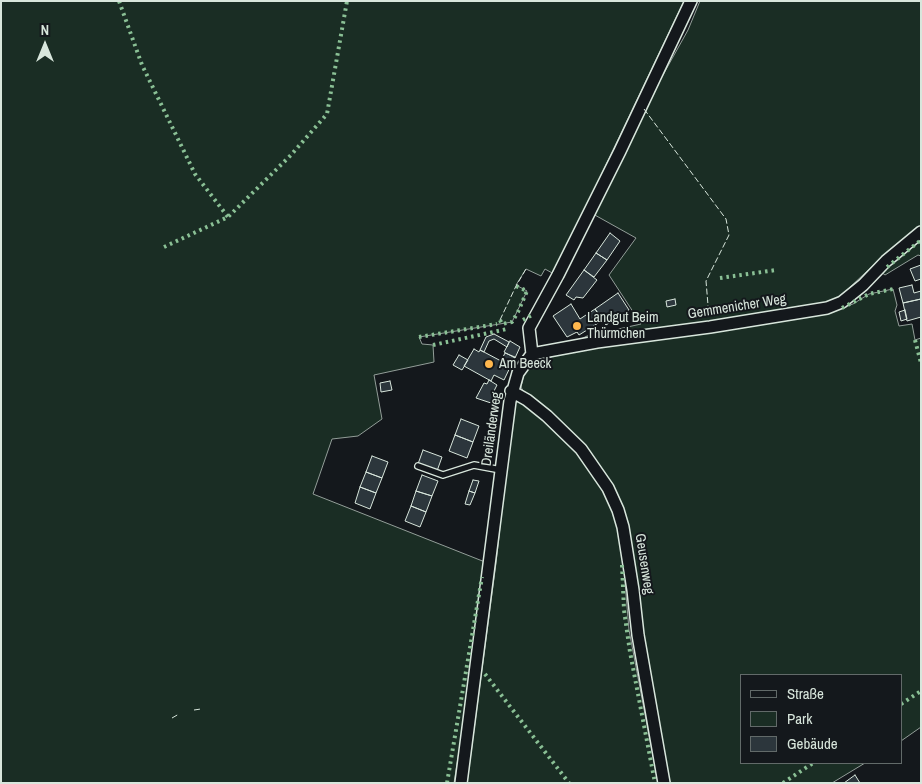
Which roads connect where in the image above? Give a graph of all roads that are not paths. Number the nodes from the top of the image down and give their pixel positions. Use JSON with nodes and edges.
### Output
{"nodes":[{"id":1,"x":691,"y":1,"type":"edge"},
{"id":2,"x":921,"y":232,"type":"edge"},
{"id":3,"x":532,"y":354,"type":"junction"},
{"id":4,"x":512,"y":392,"type":"junction"},
{"id":5,"x":418,"y":466,"type":"dead end"},
{"id":6,"x":501,"y":470,"type":"junction"},
{"id":7,"x":461,"y":783,"type":"edge"},
{"id":8,"x":664,"y":783,"type":"edge"}],
"edges":[{"from":1,"to":3,"type":"street"},
{"from":2,"to":3,"type":"street","name":"Gemmenicher Weg"},
{"from":3,"to":4,"type":"street","name":"Dreiländerweg"},
{"from":4,"to":6,"type":"street","name":"Dreiländerweg"},
{"from":4,"to":8,"type":"street","name":"Geusenweg"},
{"from":5,"to":6,"type":"lane"},
{"from":6,"to":7,"type":"street","name":"Dreiländerweg"}]}
